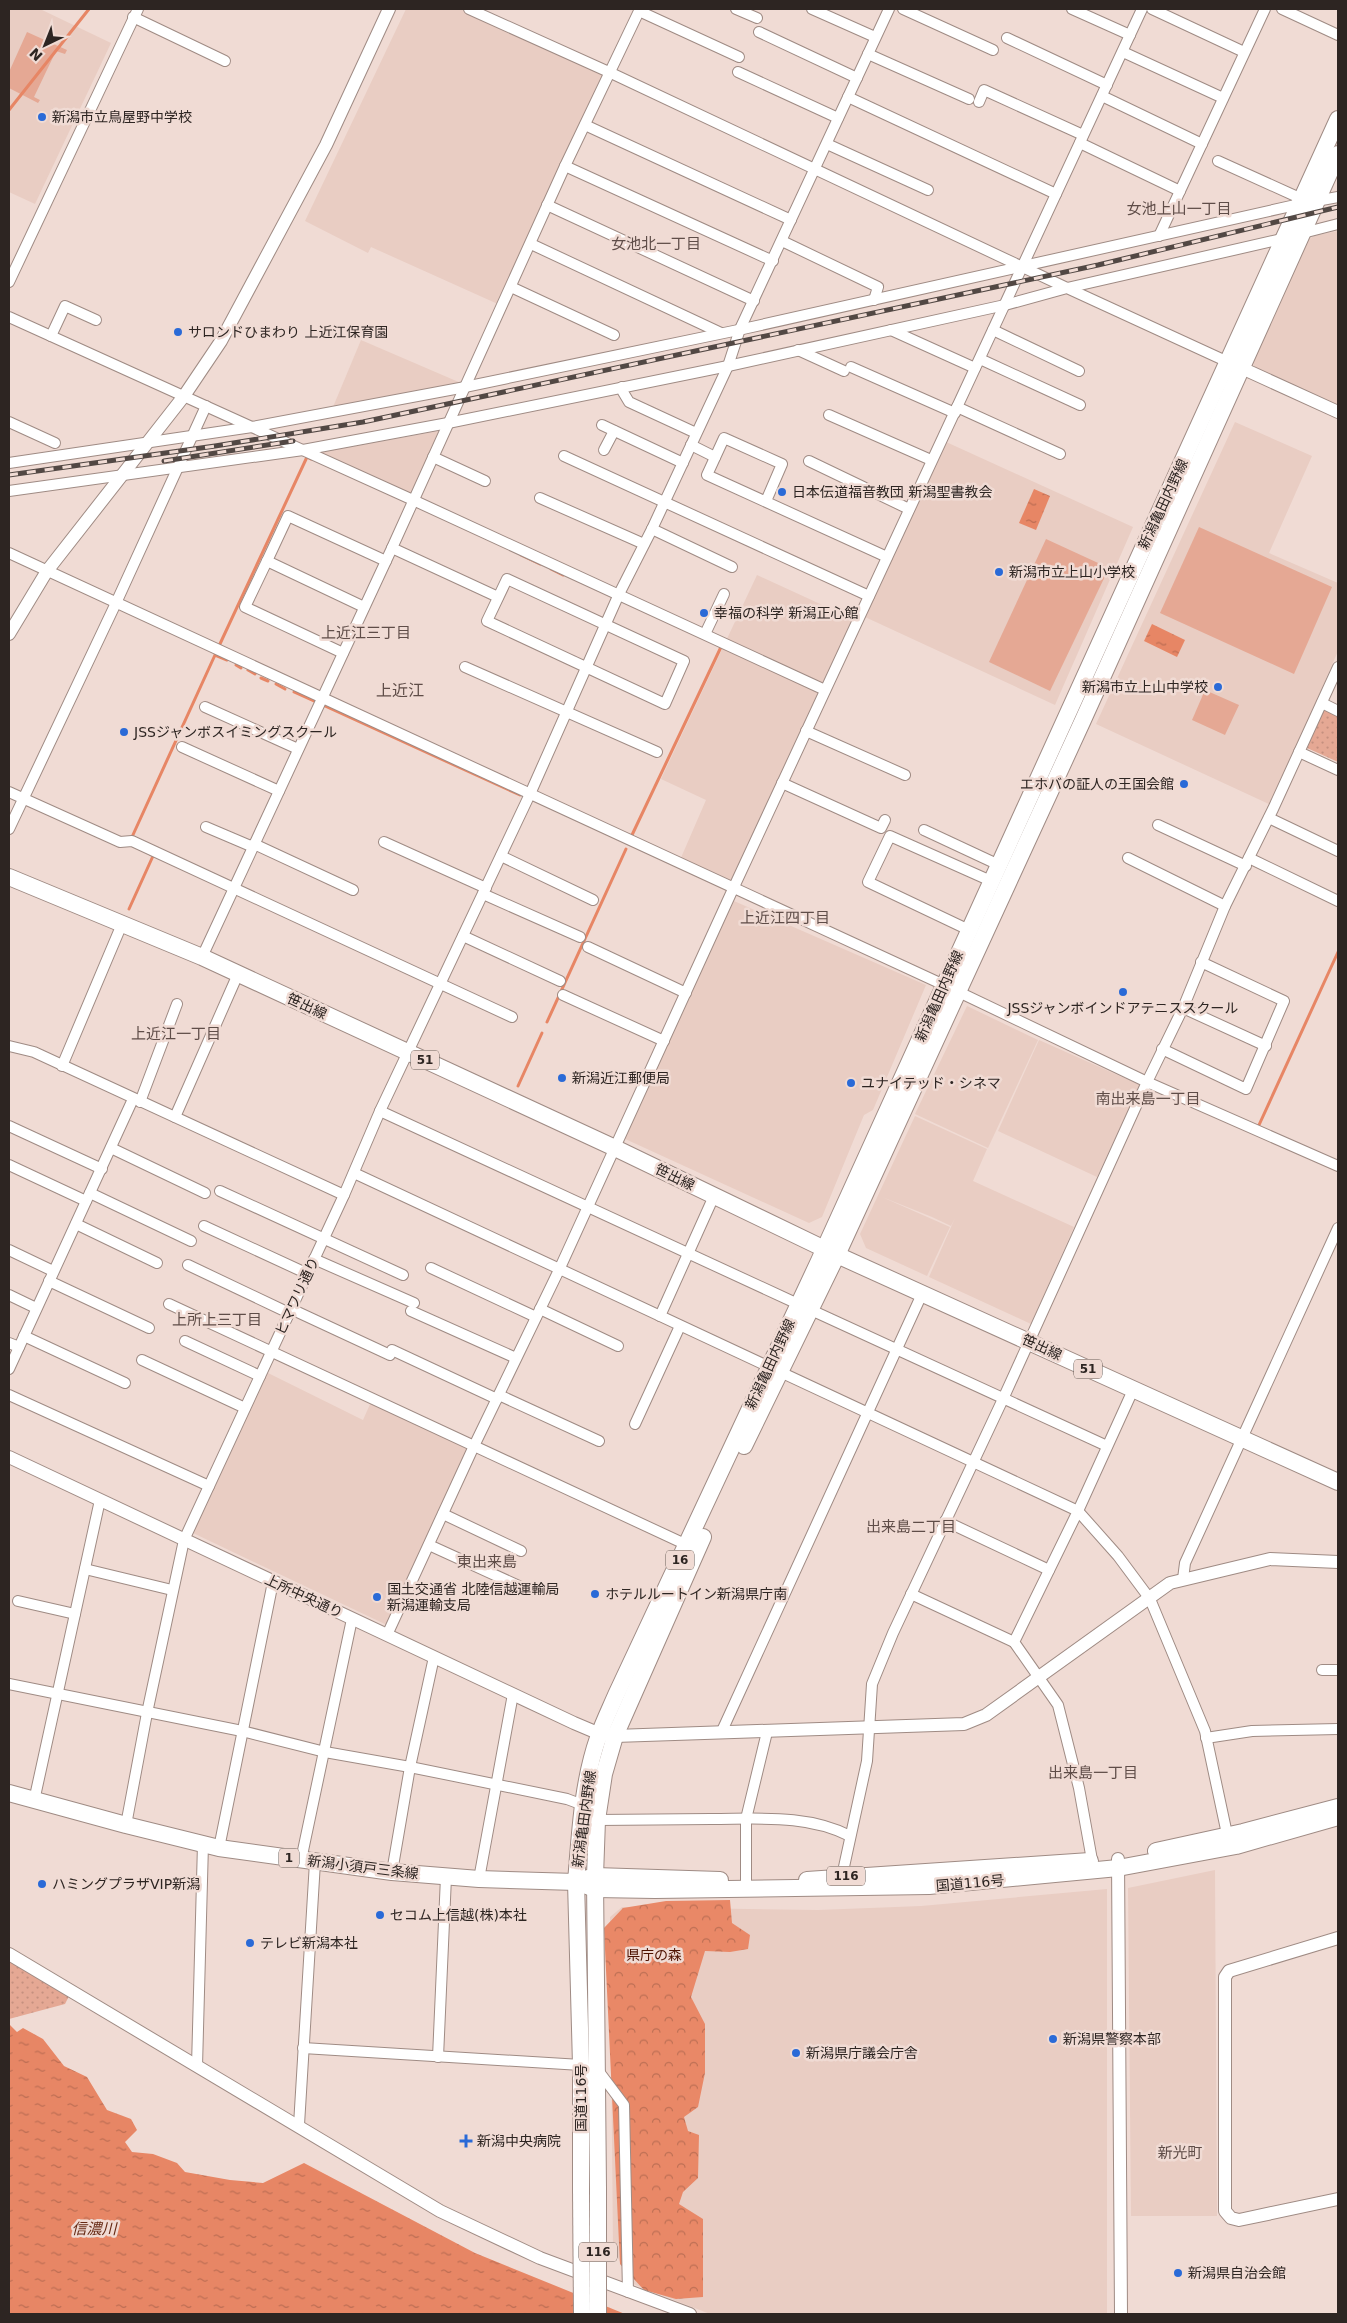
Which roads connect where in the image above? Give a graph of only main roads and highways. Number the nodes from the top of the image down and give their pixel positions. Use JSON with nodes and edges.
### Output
{"nodes":[{"id":1,"x":1338,"y":119,"type":"edge"},
{"id":2,"x":1338,"y":154,"type":"edge"},
{"id":3,"x":1306,"y":202,"type":"junction"},
{"id":4,"x":1235,"y":365,"type":"junction"},
{"id":5,"x":9,"y":877,"type":"edge"},
{"id":6,"x":950,"y":988,"type":"junction"},
{"id":7,"x":830,"y":1252,"type":"junction"},
{"id":8,"x":775,"y":1369,"type":"junction"},
{"id":9,"x":1338,"y":1482,"type":"edge"},
{"id":10,"x":607,"y":1735,"type":"junction"},
{"id":11,"x":9,"y":1792,"type":"edge"},
{"id":12,"x":1338,"y":1807,"type":"edge"},
{"id":13,"x":1338,"y":1818,"type":"edge"},
{"id":14,"x":1118,"y":1864,"type":"junction"},
{"id":15,"x":576,"y":1882,"type":"junction"},
{"id":16,"x":595,"y":1883,"type":"junction"},
{"id":17,"x":588,"y":2066,"type":"junction"},
{"id":18,"x":582,"y":2314,"type":"edge"},
{"id":19,"x":598,"y":2314,"type":"edge"}],
"edges":[{"from":1,"to":3,"type":"main road","name":"新潟亀田内野線","number":"16"},
{"from":2,"to":3,"type":"main road","name":"新潟亀田内野線","number":"16"},
{"from":3,"to":4,"type":"main road","name":"新潟亀田内野線","number":"16"},
{"from":3,"to":4,"type":"main road","name":"新潟亀田内野線","number":"16"},
{"from":4,"to":6,"type":"main road","name":"新潟亀田内野線","number":"16"},
{"from":4,"to":6,"type":"main road","name":"新潟亀田内野線","number":"16"},
{"from":5,"to":7,"type":"main road","name":"笹出線","number":"51"},
{"from":6,"to":7,"type":"main road","name":"新潟亀田内野線","number":"16"},
{"from":7,"to":8,"type":"main road","name":"新潟亀田内野線","number":"16"},
{"from":7,"to":9,"type":"main road","name":"笹出線","number":"51"},
{"from":8,"to":10,"type":"main road","name":"新潟亀田内野線","number":"16"},
{"from":8,"to":10,"type":"main road","name":"新潟亀田内野線","number":"16"},
{"from":10,"to":15,"type":"main road","name":"新潟亀田内野線","number":"16"},
{"from":10,"to":16,"type":"main road","name":"新潟亀田内野線","number":"16"},
{"from":11,"to":15,"type":"main road","name":"新潟小須戸三条線","number":"1"},
{"from":12,"to":14,"type":"main road","name":"国道116号","number":"116"},
{"from":13,"to":14,"type":"main road","name":"国道116号","number":"116"},
{"from":14,"to":16,"type":"main road","name":"国道116号","number":"116"},
{"from":14,"to":16,"type":"main road","name":"国道116号","number":"116"},
{"from":15,"to":16,"type":"main road","name":"国道116号","number":"116"},
{"from":15,"to":17,"type":"main road","name":"国道116号","number":"116"},
{"from":16,"to":17,"type":"main road","name":"国道116号","number":"116"},
{"from":17,"to":18,"type":"main road","name":"国道116号","number":"116","bridge":true},
{"from":17,"to":19,"type":"main road","name":"国道116号","number":"116","bridge":true}]}
